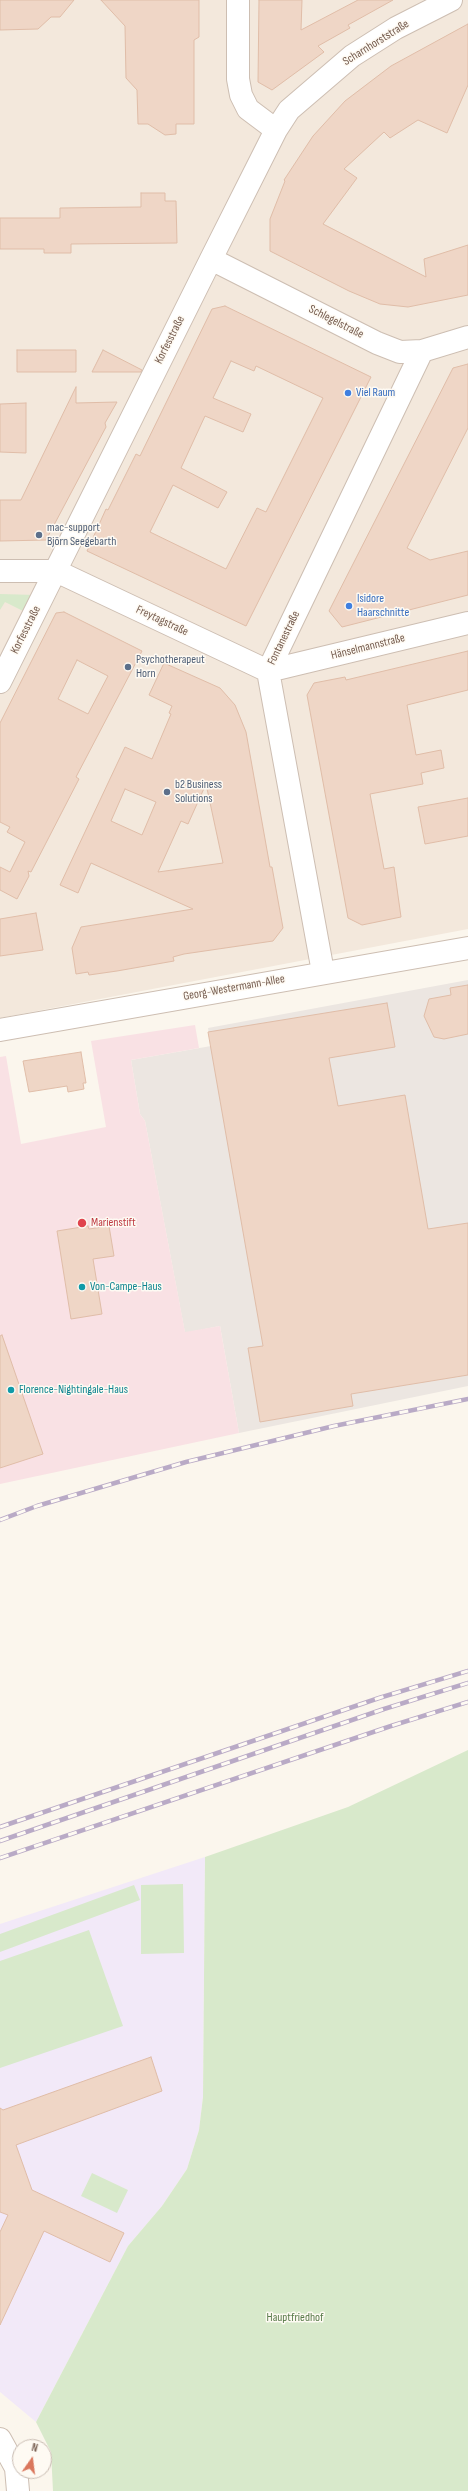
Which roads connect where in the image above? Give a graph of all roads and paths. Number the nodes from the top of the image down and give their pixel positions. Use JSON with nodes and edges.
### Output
{"nodes":[{"id":1,"x":238,"y":0,"type":"edge"},
{"id":2,"x":451,"y":0,"type":"edge"},
{"id":3,"x":276,"y":130,"type":"junction"},
{"id":4,"x":211,"y":259,"type":"junction"},
{"id":5,"x":468,"y":337,"type":"edge"},
{"id":6,"x":422,"y":350,"type":"junction"},
{"id":7,"x":0,"y":571,"type":"edge"},
{"id":8,"x":56,"y":571,"type":"junction"},
{"id":9,"x":468,"y":623,"type":"edge"},
{"id":10,"x":268,"y":672,"type":"junction"},
{"id":11,"x":0,"y":682,"type":"edge"},
{"id":12,"x":468,"y":948,"type":"edge"},
{"id":13,"x":323,"y":972,"type":"junction"},
{"id":14,"x":0,"y":1030,"type":"edge"},
{"id":15,"x":0,"y":2439,"type":"edge"},
{"id":16,"x":18,"y":2491,"type":"edge"}],
"edges":[{"from":1,"to":3,"type":"street"},
{"from":2,"to":3,"type":"street","name":"Scharnhorststraße"},
{"from":3,"to":4,"type":"street","name":"Korfesstraße"},
{"from":4,"to":6,"type":"street","name":"Schlegelstraße"},
{"from":4,"to":8,"type":"street","name":"Korfesstraße"},
{"from":5,"to":6,"type":"street","name":"Schlegelstraße"},
{"from":6,"to":10,"type":"street","name":"Fontanestraße"},
{"from":7,"to":8,"type":"street"},
{"from":8,"to":10,"type":"street","name":"Freytagstraße"},
{"from":8,"to":11,"type":"street","name":"Korfesstraße"},
{"from":9,"to":10,"type":"street","name":"Hänselmannstraße"},
{"from":10,"to":13,"type":"street","name":"Fontanestraße"},
{"from":12,"to":13,"type":"street","name":"Georg-Westermann-Allee"},
{"from":13,"to":14,"type":"street","name":"Georg-Westermann-Allee"},
{"from":15,"to":16,"type":"street"}]}
